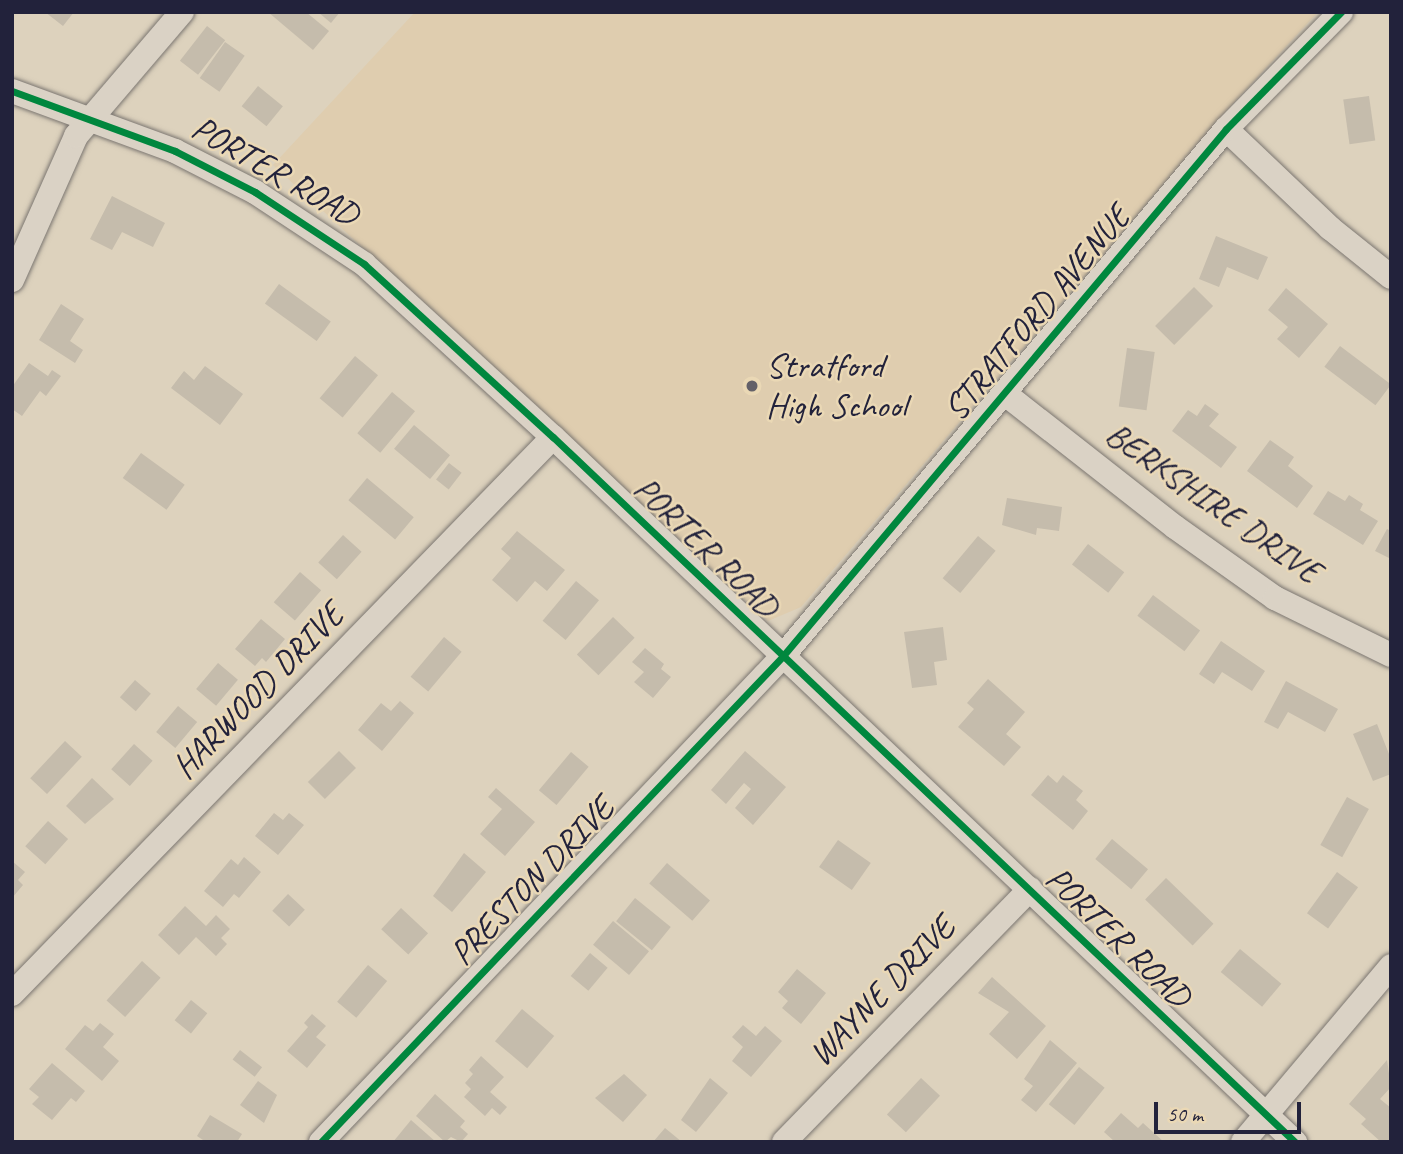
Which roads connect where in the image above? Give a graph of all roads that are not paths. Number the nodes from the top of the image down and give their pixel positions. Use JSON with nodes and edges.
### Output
{"nodes":[{"id":1,"x":182,"y":12,"type":"edge"},
{"id":2,"x":1341,"y":12,"type":"edge"},
{"id":3,"x":12,"y":91,"type":"edge"},
{"id":4,"x":89,"y":117,"type":"junction"},
{"id":5,"x":1226,"y":130,"type":"junction"},
{"id":6,"x":1391,"y":277,"type":"edge"},
{"id":7,"x":12,"y":280,"type":"edge"},
{"id":8,"x":1004,"y":393,"type":"junction"},
{"id":9,"x":553,"y":438,"type":"junction"},
{"id":10,"x":1391,"y":655,"type":"edge"},
{"id":11,"x":782,"y":657,"type":"junction"},
{"id":12,"x":1030,"y":889,"type":"junction"},
{"id":13,"x":1391,"y":966,"type":"edge"},
{"id":14,"x":12,"y":994,"type":"edge"},
{"id":15,"x":1268,"y":1116,"type":"junction"},
{"id":16,"x":321,"y":1142,"type":"edge"},
{"id":17,"x":784,"y":1142,"type":"edge"},
{"id":18,"x":1242,"y":1142,"type":"edge"},
{"id":19,"x":1296,"y":1142,"type":"edge"}],
"edges":[{"from":1,"to":4,"type":"street"},
{"from":2,"to":5,"type":"street","name":"STRATFORD AVENUE"},
{"from":3,"to":4,"type":"street","name":"PORTER ROAD"},
{"from":4,"to":7,"type":"street"},
{"from":4,"to":9,"type":"street","name":"PORTER ROAD"},
{"from":5,"to":6,"type":"street"},
{"from":5,"to":8,"type":"street","name":"STRATFORD AVENUE"},
{"from":8,"to":10,"type":"street","name":"BERKSHIRE DRIVE"},
{"from":8,"to":11,"type":"street","name":"STRATFORD AVENUE"},
{"from":9,"to":11,"type":"street","name":"PORTER ROAD"},
{"from":9,"to":14,"type":"street","name":"HARWOOD DRIVE"},
{"from":11,"to":12,"type":"street","name":"PORTER ROAD"},
{"from":11,"to":16,"type":"street","name":"PRESTON DRIVE"},
{"from":12,"to":15,"type":"street","name":"PORTER ROAD"},
{"from":12,"to":17,"type":"street","name":"WAYNE DRIVE"},
{"from":13,"to":15,"type":"street"},
{"from":15,"to":18,"type":"street"},
{"from":15,"to":19,"type":"street","name":"PORTER ROAD"}]}
